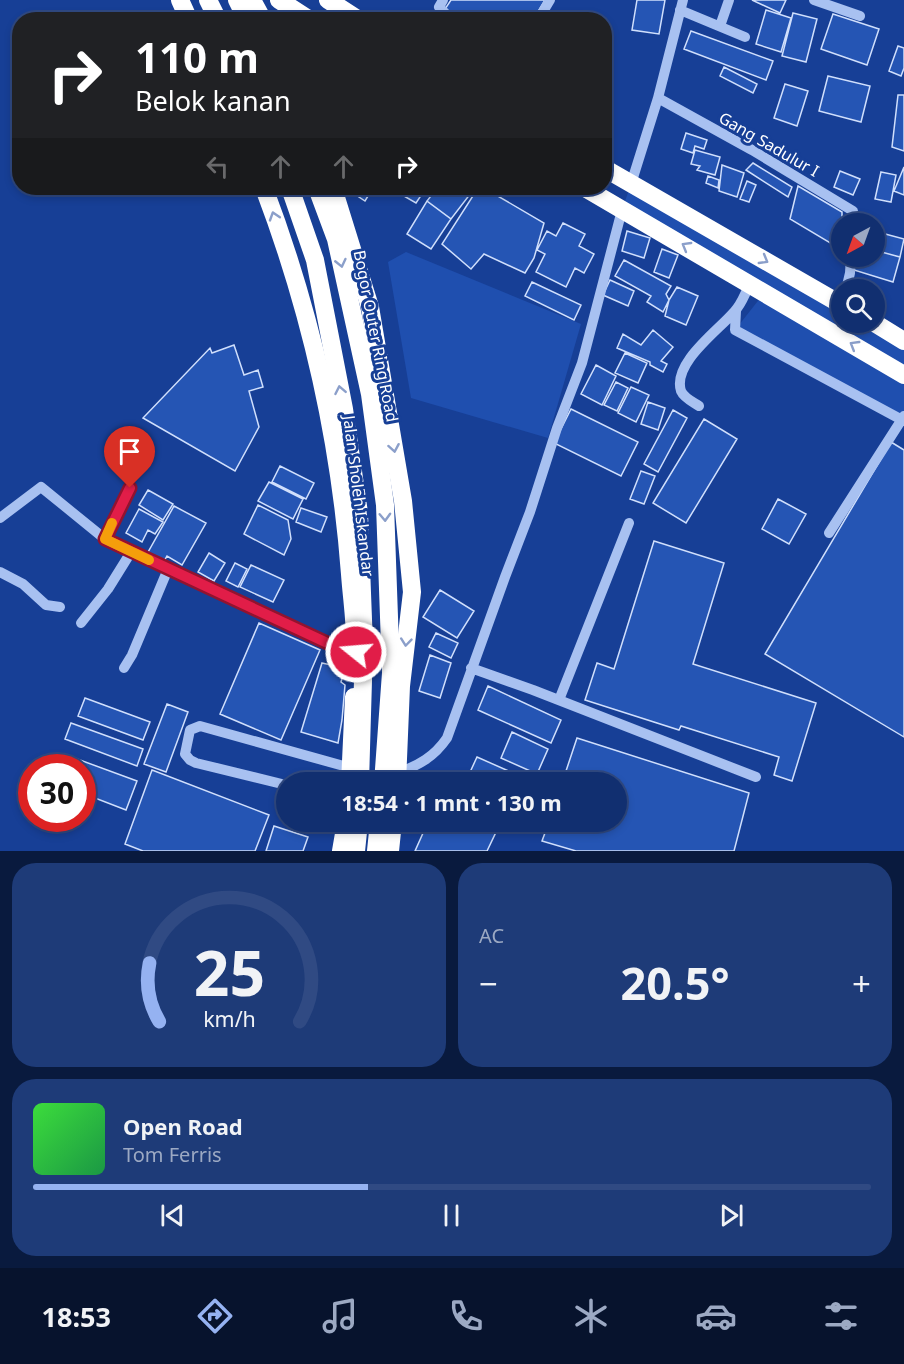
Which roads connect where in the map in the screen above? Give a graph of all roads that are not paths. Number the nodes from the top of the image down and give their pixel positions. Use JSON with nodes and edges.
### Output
{"nodes":[{"id":1,"x":279,"y":0,"type":"edge"},
{"id":2,"x":327,"y":0,"type":"edge"},
{"id":3,"x":729,"y":0,"type":"edge"},
{"id":4,"x":814,"y":0,"type":"edge"},
{"id":5,"x":682,"y":5,"type":"edge"},
{"id":6,"x":298,"y":12,"type":"edge"},
{"id":7,"x":346,"y":12,"type":"edge"},
{"id":8,"x":860,"y":16,"type":"dead end"},
{"id":9,"x":720,"y":26,"type":"junction"},
{"id":10,"x":745,"y":37,"type":"dead end"},
{"id":11,"x":658,"y":99,"type":"junction"},
{"id":12,"x":612,"y":173,"type":"edge"},
{"id":13,"x":631,"y":184,"type":"junction"},
{"id":14,"x":266,"y":195,"type":"edge"},
{"id":15,"x":292,"y":195,"type":"edge"},
{"id":16,"x":320,"y":195,"type":"edge"},
{"id":17,"x":335,"y":195,"type":"edge"},
{"id":18,"x":597,"y":195,"type":"edge"},
{"id":19,"x":622,"y":210,"type":"junction"},
{"id":20,"x":853,"y":213,"type":"edge"},
{"id":21,"x":750,"y":284,"type":"junction"},
{"id":22,"x":831,"y":298,"type":"edge"},
{"id":23,"x":736,"y":311,"type":"junction"},
{"id":24,"x":885,"y":329,"type":"edge"},
{"id":25,"x":904,"y":341,"type":"edge"},
{"id":26,"x":904,"y":375,"type":"edge"},
{"id":27,"x":699,"y":405,"type":"dead end"},
{"id":28,"x":903,"y":419,"type":"edge"},
{"id":29,"x":130,"y":488,"type":"dead end"},
{"id":30,"x":0,"y":518,"type":"edge"},
{"id":31,"x":629,"y":523,"type":"dead end"},
{"id":32,"x":829,"y":533,"type":"dead end"},
{"id":33,"x":105,"y":539,"type":"junction"},
{"id":34,"x":131,"y":552,"type":"junction"},
{"id":35,"x":168,"y":569,"type":"junction"},
{"id":36,"x":0,"y":572,"type":"edge"},
{"id":37,"x":60,"y":607,"type":"dead end"},
{"id":38,"x":81,"y":622,"type":"dead end"},
{"id":39,"x":356,"y":652,"type":"junction"},
{"id":40,"x":124,"y":668,"type":"dead end"},
{"id":41,"x":471,"y":668,"type":"junction"},
{"id":42,"x":559,"y":700,"type":"junction"},
{"id":43,"x":336,"y":772,"type":"edge"},
{"id":44,"x":354,"y":772,"type":"edge"},
{"id":45,"x":354,"y":772,"type":"edge"},
{"id":46,"x":393,"y":772,"type":"edge"},
{"id":47,"x":394,"y":772,"type":"edge"},
{"id":48,"x":408,"y":772,"type":"edge"},
{"id":49,"x":756,"y":777,"type":"dead end"},
{"id":50,"x":276,"y":782,"type":"edge"},
{"id":51,"x":344,"y":832,"type":"edge"},
{"id":52,"x":358,"y":832,"type":"edge"},
{"id":53,"x":378,"y":832,"type":"edge"},
{"id":54,"x":392,"y":832,"type":"edge"},
{"id":55,"x":341,"y":851,"type":"edge"},
{"id":56,"x":356,"y":851,"type":"edge"},
{"id":57,"x":376,"y":851,"type":"edge"},
{"id":58,"x":390,"y":851,"type":"edge"}],
"edges":[{"from":1,"to":6,"type":"highway"},
{"from":2,"to":7,"type":"highway"},
{"from":3,"to":9,"type":"street"},
{"from":4,"to":8,"type":"street"},
{"from":5,"to":9,"type":"street"},
{"from":5,"to":11,"type":"street"},
{"from":9,"to":10,"type":"street"},
{"from":11,"to":13,"type":"street"},
{"from":11,"to":20,"type":"street","name":"Gang Sadulur I"},
{"from":12,"to":13,"type":"highway"},
{"from":13,"to":22,"type":"highway","one_way":true},
{"from":39,"to":14,"type":"highway","name":"Jalan Sholeh Iskandar","one_way":true},
{"from":45,"to":15,"type":"highway","one_way":true,"bridge":true},
{"from":16,"to":46,"type":"highway","name":"Bogor Outer Ring Road","one_way":true,"bridge":true},
{"from":17,"to":47,"type":"highway","one_way":true},
{"from":18,"to":19,"type":"highway"},
{"from":21,"to":19,"type":"highway","one_way":true},
{"from":19,"to":41,"type":"street"},
{"from":21,"to":23,"type":"street"},
{"from":26,"to":21,"type":"highway","one_way":true},
{"from":23,"to":27,"type":"street"},
{"from":23,"to":28,"type":"street"},
{"from":24,"to":25,"type":"highway"},
{"from":28,"to":32,"type":"street"},
{"from":29,"to":33,"type":"street"},
{"from":30,"to":33,"type":"street"},
{"from":31,"to":42,"type":"street"},
{"from":33,"to":34,"type":"street"},
{"from":34,"to":35,"type":"street"},
{"from":34,"to":38,"type":"street"},
{"from":35,"to":39,"type":"street"},
{"from":35,"to":40,"type":"street"},
{"from":36,"to":37,"type":"street"},
{"from":39,"to":44,"type":"highway","name":"Jalan Sholeh Iskandar"},
{"from":41,"to":42,"type":"street"},
{"from":41,"to":48,"type":"street"},
{"from":42,"to":49,"type":"street"},
{"from":43,"to":50,"type":"street"},
{"from":51,"to":55,"type":"highway"},
{"from":52,"to":56,"type":"highway"},
{"from":53,"to":57,"type":"highway"},
{"from":54,"to":58,"type":"highway"}]}
